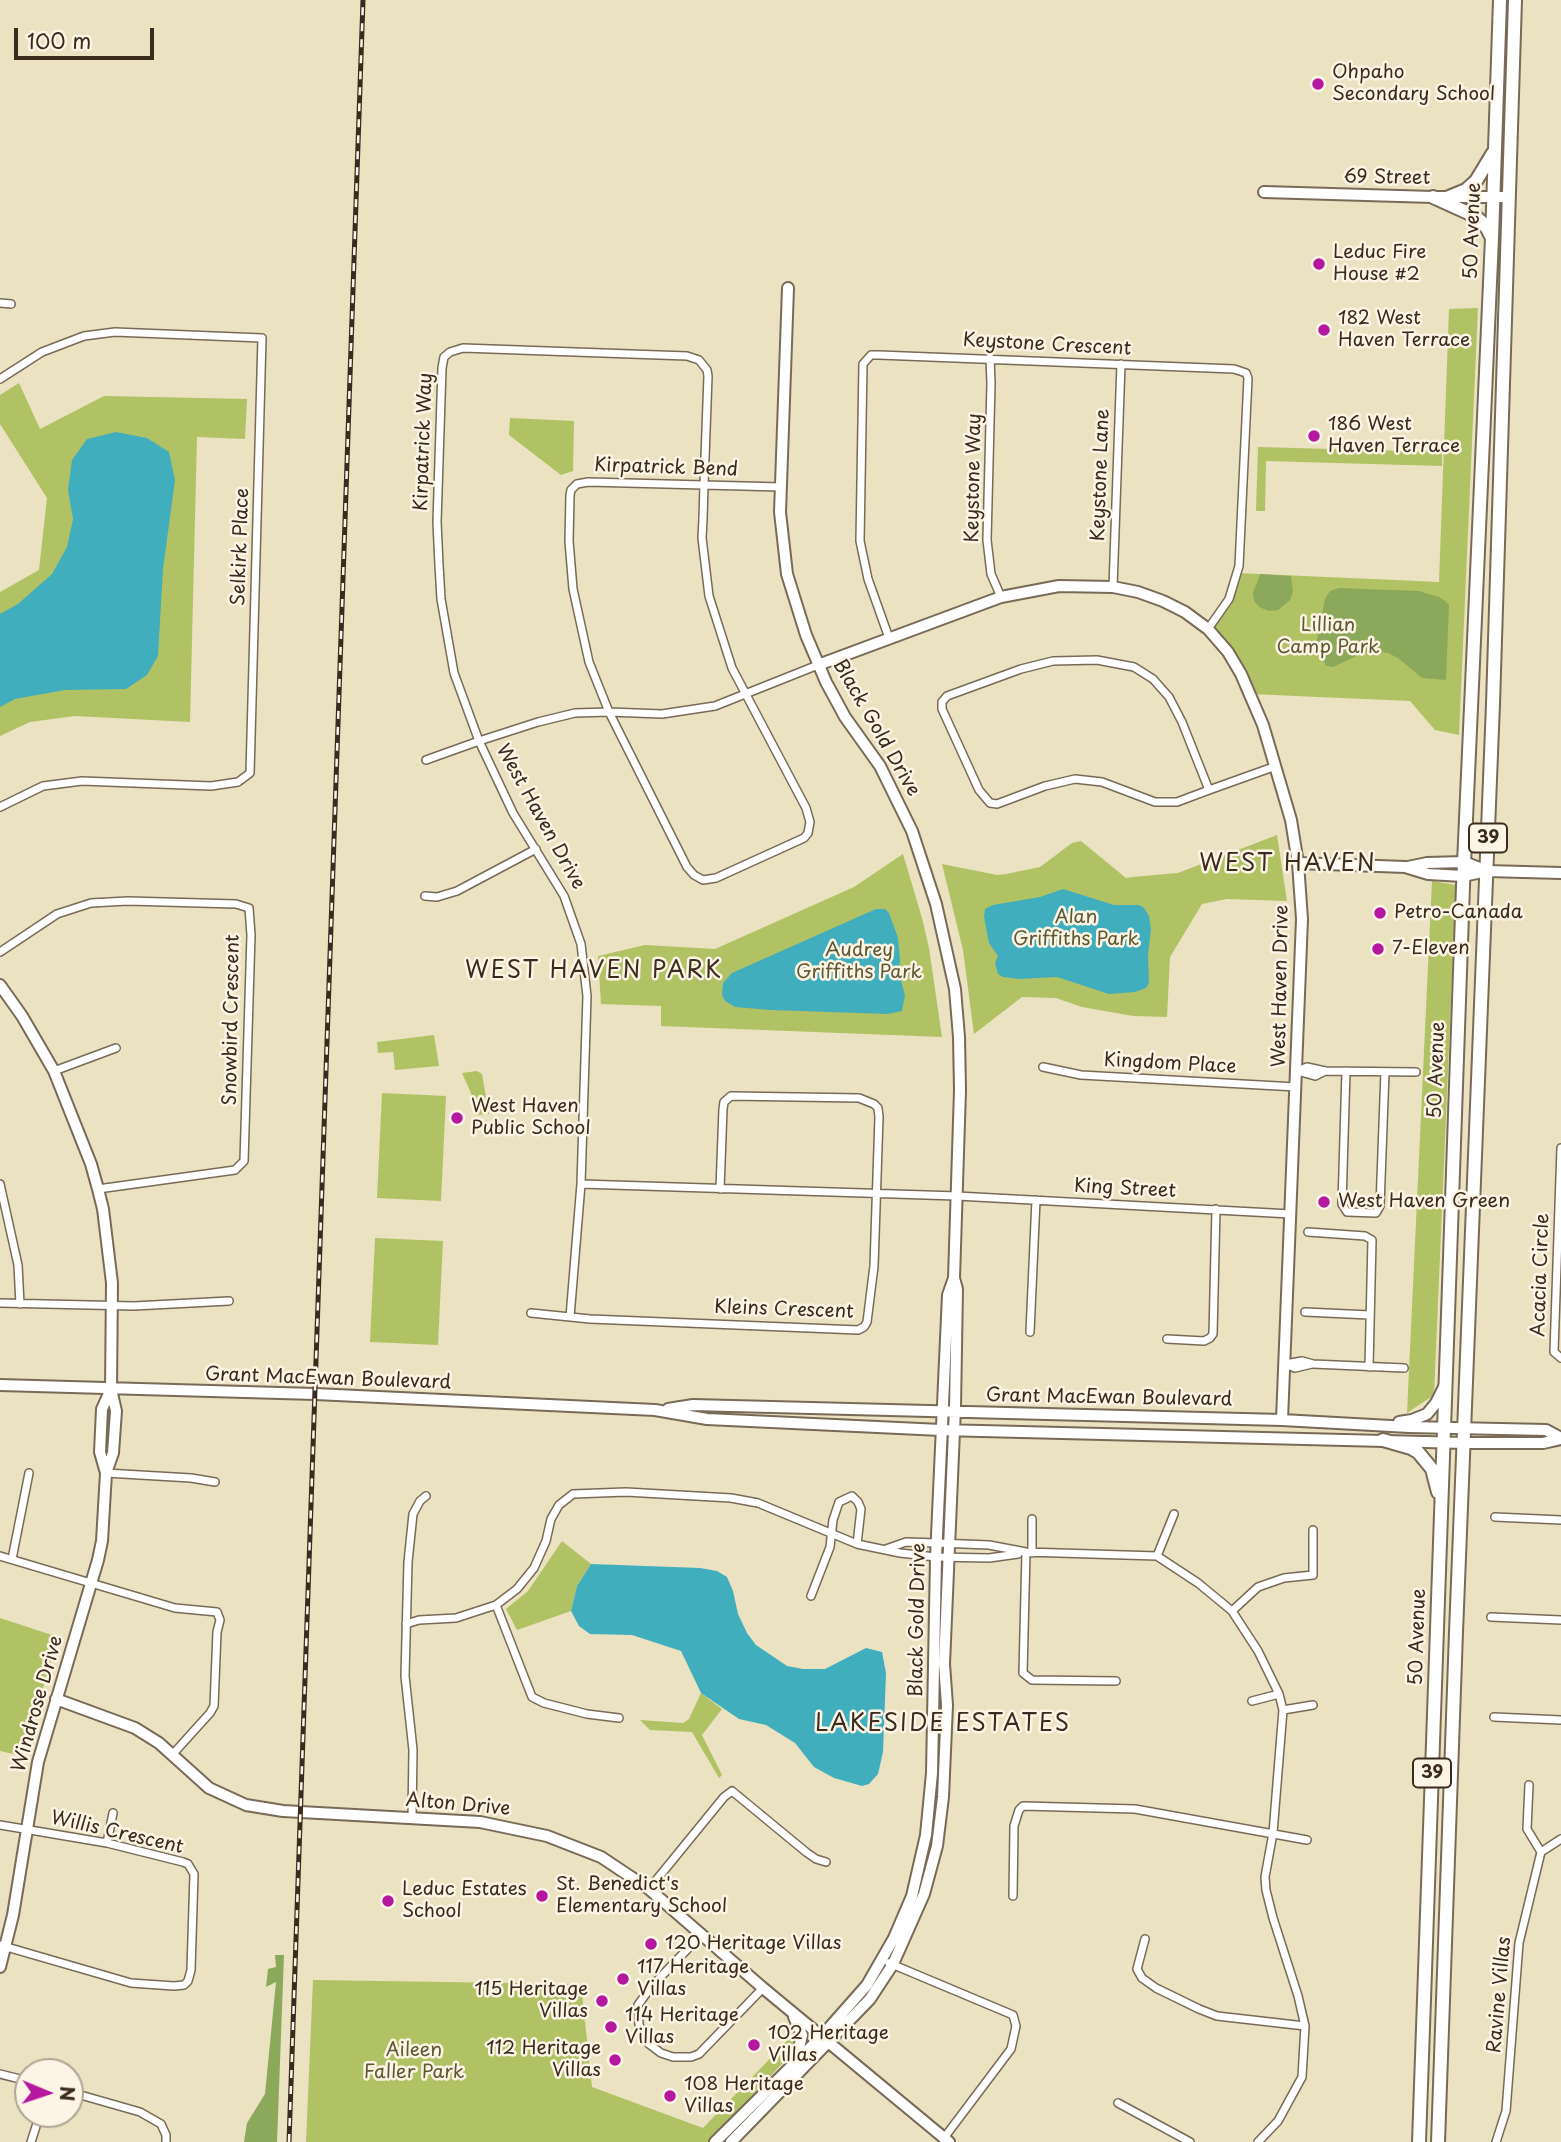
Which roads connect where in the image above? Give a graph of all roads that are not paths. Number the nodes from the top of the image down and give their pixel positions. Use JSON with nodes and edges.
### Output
{"nodes":[{"id":1,"x":1500,"y":0,"type":"edge"},
{"id":2,"x":1515,"y":0,"type":"edge"},
{"id":3,"x":1495,"y":149,"type":"junction"},
{"id":4,"x":1264,"y":192,"type":"dead end"},
{"id":5,"x":1433,"y":197,"type":"junction"},
{"id":6,"x":1449,"y":197,"type":"junction"},
{"id":7,"x":1494,"y":197,"type":"junction"},
{"id":8,"x":1509,"y":197,"type":"junction"},
{"id":9,"x":1492,"y":238,"type":"junction"},
{"id":10,"x":788,"y":288,"type":"dead end"},
{"id":11,"x":0,"y":303,"type":"edge"},
{"id":12,"x":11,"y":304,"type":"dead end"},
{"id":13,"x":990,"y":358,"type":"junction"},
{"id":14,"x":1121,"y":364,"type":"junction"},
{"id":15,"x":0,"y":367,"type":"edge"},
{"id":16,"x":3,"y":377,"type":"edge"},
{"id":17,"x":704,"y":485,"type":"junction"},
{"id":18,"x":781,"y":487,"type":"junction"},
{"id":19,"x":1113,"y":587,"type":"junction"},
{"id":20,"x":1001,"y":597,"type":"junction"},
{"id":21,"x":1208,"y":629,"type":"junction"},
{"id":22,"x":889,"y":638,"type":"junction"},
{"id":23,"x":818,"y":665,"type":"junction"},
{"id":24,"x":746,"y":695,"type":"junction"},
{"id":25,"x":609,"y":712,"type":"junction"},
{"id":26,"x":479,"y":741,"type":"junction"},
{"id":27,"x":426,"y":761,"type":"dead end"},
{"id":28,"x":1276,"y":766,"type":"junction"},
{"id":29,"x":1209,"y":790,"type":"junction"},
{"id":30,"x":0,"y":807,"type":"edge"},
{"id":31,"x":536,"y":849,"type":"junction"},
{"id":32,"x":1464,"y":862,"type":"junction"},
{"id":33,"x":1298,"y":863,"type":"junction"},
{"id":34,"x":1405,"y":867,"type":"junction"},
{"id":35,"x":1487,"y":871,"type":"junction"},
{"id":36,"x":1561,"y":873,"type":"edge"},
{"id":37,"x":1464,"y":876,"type":"junction"},
{"id":38,"x":425,"y":896,"type":"dead end"},
{"id":39,"x":0,"y":952,"type":"edge"},
{"id":40,"x":0,"y":985,"type":"edge"},
{"id":41,"x":116,"y":1048,"type":"dead end"},
{"id":42,"x":1043,"y":1067,"type":"dead end"},
{"id":43,"x":54,"y":1071,"type":"junction"},
{"id":44,"x":1297,"y":1071,"type":"junction"},
{"id":45,"x":1346,"y":1071,"type":"junction"},
{"id":46,"x":1385,"y":1072,"type":"junction"},
{"id":47,"x":1416,"y":1072,"type":"dead end"},
{"id":48,"x":1296,"y":1087,"type":"junction"},
{"id":49,"x":1561,"y":1148,"type":"edge"},
{"id":50,"x":0,"y":1184,"type":"edge"},
{"id":51,"x":581,"y":1184,"type":"junction"},
{"id":52,"x":98,"y":1189,"type":"junction"},
{"id":53,"x":720,"y":1189,"type":"junction"},
{"id":54,"x":876,"y":1195,"type":"junction"},
{"id":55,"x":957,"y":1196,"type":"junction"},
{"id":56,"x":1036,"y":1200,"type":"junction"},
{"id":57,"x":1216,"y":1209,"type":"junction"},
{"id":58,"x":1291,"y":1214,"type":"junction"},
{"id":59,"x":0,"y":1231,"type":"edge"},
{"id":60,"x":12,"y":1231,"type":"junction"},
{"id":61,"x":1308,"y":1232,"type":"dead end"},
{"id":62,"x":1560,"y":1239,"type":"edge"},
{"id":63,"x":229,"y":1301,"type":"dead end"},
{"id":64,"x":0,"y":1303,"type":"edge"},
{"id":65,"x":20,"y":1304,"type":"junction"},
{"id":66,"x":113,"y":1307,"type":"junction"},
{"id":67,"x":1305,"y":1312,"type":"dead end"},
{"id":68,"x":531,"y":1313,"type":"dead end"},
{"id":69,"x":1370,"y":1315,"type":"junction"},
{"id":70,"x":570,"y":1317,"type":"junction"},
{"id":71,"x":1030,"y":1332,"type":"dead end"},
{"id":72,"x":1167,"y":1339,"type":"dead end"},
{"id":73,"x":1561,"y":1358,"type":"edge"},
{"id":74,"x":1285,"y":1364,"type":"junction"},
{"id":75,"x":1369,"y":1367,"type":"junction"},
{"id":76,"x":1404,"y":1368,"type":"dead end"},
{"id":77,"x":1446,"y":1382,"type":"junction"},
{"id":78,"x":0,"y":1385,"type":"edge"},
{"id":79,"x":111,"y":1390,"type":"junction"},
{"id":80,"x":654,"y":1410,"type":"junction"},
{"id":81,"x":949,"y":1412,"type":"junction"},
{"id":82,"x":1282,"y":1420,"type":"junction"},
{"id":83,"x":1385,"y":1424,"type":"junction"},
{"id":84,"x":1444,"y":1428,"type":"junction"},
{"id":85,"x":1465,"y":1429,"type":"junction"},
{"id":86,"x":947,"y":1430,"type":"junction"},
{"id":87,"x":1561,"y":1439,"type":"edge"},
{"id":88,"x":1383,"y":1440,"type":"junction"},
{"id":89,"x":1444,"y":1442,"type":"junction"},
{"id":90,"x":1465,"y":1443,"type":"junction"},
{"id":91,"x":29,"y":1473,"type":"dead end"},
{"id":92,"x":106,"y":1473,"type":"junction"},
{"id":93,"x":215,"y":1482,"type":"dead end"},
{"id":94,"x":426,"y":1496,"type":"dead end"},
{"id":95,"x":1441,"y":1511,"type":"junction"},
{"id":96,"x":1174,"y":1514,"type":"dead end"},
{"id":97,"x":1495,"y":1517,"type":"dead end"},
{"id":98,"x":1032,"y":1519,"type":"dead end"},
{"id":99,"x":1561,"y":1520,"type":"edge"},
{"id":100,"x":1313,"y":1530,"type":"dead end"},
{"id":101,"x":832,"y":1535,"type":"junction"},
{"id":102,"x":937,"y":1543,"type":"junction"},
{"id":103,"x":857,"y":1544,"type":"junction"},
{"id":104,"x":949,"y":1544,"type":"junction"},
{"id":105,"x":886,"y":1549,"type":"junction"},
{"id":106,"x":1029,"y":1553,"type":"junction"},
{"id":107,"x":0,"y":1556,"type":"edge"},
{"id":108,"x":1157,"y":1556,"type":"junction"},
{"id":109,"x":936,"y":1558,"type":"junction"},
{"id":110,"x":949,"y":1558,"type":"junction"},
{"id":111,"x":12,"y":1559,"type":"junction"},
{"id":112,"x":92,"y":1584,"type":"junction"},
{"id":113,"x":811,"y":1596,"type":"dead end"},
{"id":114,"x":495,"y":1605,"type":"junction"},
{"id":115,"x":1232,"y":1611,"type":"junction"},
{"id":116,"x":1491,"y":1617,"type":"dead end"},
{"id":117,"x":1561,"y":1620,"type":"edge"},
{"id":118,"x":406,"y":1624,"type":"junction"},
{"id":119,"x":1115,"y":1681,"type":"dead end"},
{"id":120,"x":1279,"y":1694,"type":"junction"},
{"id":121,"x":57,"y":1699,"type":"junction"},
{"id":122,"x":1252,"y":1701,"type":"dead end"},
{"id":123,"x":1313,"y":1705,"type":"dead end"},
{"id":124,"x":1283,"y":1710,"type":"junction"},
{"id":125,"x":1494,"y":1717,"type":"dead end"},
{"id":126,"x":619,"y":1718,"type":"dead end"},
{"id":127,"x":1561,"y":1720,"type":"edge"},
{"id":128,"x":172,"y":1755,"type":"junction"},
{"id":129,"x":1529,"y":1785,"type":"dead end"},
{"id":130,"x":113,"y":1813,"type":"dead end"},
{"id":131,"x":412,"y":1818,"type":"junction"},
{"id":132,"x":0,"y":1825,"type":"edge"},
{"id":133,"x":26,"y":1830,"type":"junction"},
{"id":134,"x":1273,"y":1833,"type":"junction"},
{"id":135,"x":1561,"y":1839,"type":"edge"},
{"id":136,"x":1307,"y":1840,"type":"dead end"},
{"id":137,"x":107,"y":1843,"type":"junction"},
{"id":138,"x":1541,"y":1852,"type":"junction"},
{"id":139,"x":826,"y":1862,"type":"dead end"},
{"id":140,"x":649,"y":1889,"type":"junction"},
{"id":141,"x":1013,"y":1896,"type":"dead end"},
{"id":142,"x":702,"y":1934,"type":"junction"},
{"id":143,"x":1145,"y":1940,"type":"dead end"},
{"id":144,"x":3,"y":1946,"type":"edge"},
{"id":145,"x":888,"y":1962,"type":"junction"},
{"id":146,"x":0,"y":1966,"type":"edge"},
{"id":147,"x":763,"y":1988,"type":"junction"},
{"id":148,"x":791,"y":2011,"type":"junction"},
{"id":149,"x":1305,"y":2026,"type":"junction"},
{"id":150,"x":825,"y":2040,"type":"junction"},
{"id":151,"x":795,"y":2061,"type":"junction"},
{"id":152,"x":84,"y":2096,"type":"edge"},
{"id":153,"x":1118,"y":2103,"type":"dead end"},
{"id":154,"x":946,"y":2140,"type":"edge"},
{"id":155,"x":166,"y":2142,"type":"edge"},
{"id":156,"x":715,"y":2142,"type":"edge"},
{"id":157,"x":731,"y":2142,"type":"edge"},
{"id":158,"x":1190,"y":2142,"type":"edge"},
{"id":159,"x":1258,"y":2142,"type":"edge"},
{"id":160,"x":1419,"y":2142,"type":"edge"},
{"id":161,"x":1438,"y":2142,"type":"edge"},
{"id":162,"x":1496,"y":2142,"type":"edge"}],
"edges":[{"from":1,"to":3,"type":"main road","name":"50 Avenue","number":"39"},
{"from":2,"to":8,"type":"main road","name":"50 Avenue","number":"39"},
{"from":3,"to":6,"type":"main road"},
{"from":3,"to":7,"type":"main road","name":"50 Avenue","number":"39"},
{"from":4,"to":5,"type":"main road","name":"69 Street"},
{"from":5,"to":6,"type":"main road","name":"69 Street"},
{"from":5,"to":9,"type":"main road"},
{"from":6,"to":7,"type":"main road","name":"69 Street"},
{"from":7,"to":8,"type":"main road","name":"69 Street"},
{"from":7,"to":9,"type":"main road","name":"50 Avenue","number":"39"},
{"from":8,"to":35,"type":"main road","name":"50 Avenue","number":"39"},
{"from":9,"to":32,"type":"main road","name":"50 Avenue","number":"39"},
{"from":10,"to":18,"type":"main road","name":"Black Gold Drive"},
{"from":11,"to":12,"type":"street"},
{"from":13,"to":14,"type":"street","name":"Keystone Crescent"},
{"from":13,"to":20,"type":"street","name":"Keystone Way"},
{"from":13,"to":22,"type":"street","name":"Keystone Crescent"},
{"from":14,"to":19,"type":"street","name":"Keystone Lane"},
{"from":14,"to":21,"type":"street","name":"Keystone Crescent"},
{"from":15,"to":16,"type":"street"},
{"from":16,"to":30,"type":"street","name":"Selkirk Place"},
{"from":17,"to":18,"type":"street","name":"Kirpatrick Bend"},
{"from":17,"to":24,"type":"street"},
{"from":17,"to":25,"type":"street","name":"Kirpatrick Bend"},
{"from":17,"to":26,"type":"street","name":"Kirpatrick Way"},
{"from":18,"to":23,"type":"main road","name":"Black Gold Drive"},
{"from":19,"to":20,"type":"main road","name":"West Haven Drive"},
{"from":19,"to":21,"type":"main road","name":"West Haven Drive"},
{"from":20,"to":22,"type":"main road","name":"West Haven Drive"},
{"from":21,"to":28,"type":"main road","name":"West Haven Drive"},
{"from":22,"to":23,"type":"main road","name":"West Haven Drive"},
{"from":23,"to":24,"type":"street","name":"West Haven Drive"},
{"from":23,"to":55,"type":"main road","name":"Black Gold Drive"},
{"from":24,"to":25,"type":"street","name":"West Haven Drive"},
{"from":24,"to":25,"type":"street"},
{"from":25,"to":26,"type":"street","name":"West Haven Drive"},
{"from":26,"to":27,"type":"street"},
{"from":26,"to":31,"type":"street","name":"West Haven Drive"},
{"from":28,"to":29,"type":"street"},
{"from":28,"to":33,"type":"main road","name":"West Haven Drive"},
{"from":29,"to":29,"type":"street"},
{"from":31,"to":38,"type":"street"},
{"from":31,"to":51,"type":"street","name":"West Haven Drive"},
{"from":32,"to":34,"type":"main road"},
{"from":32,"to":35,"type":"main road"},
{"from":32,"to":37,"type":"main road","name":"50 Avenue","number":"39"},
{"from":33,"to":34,"type":"main road"},
{"from":33,"to":44,"type":"main road","name":"West Haven Drive"},
{"from":34,"to":37,"type":"main road"},
{"from":35,"to":36,"type":"main road"},
{"from":35,"to":37,"type":"main road"},
{"from":35,"to":85,"type":"main road","name":"50 Avenue","number":"39"},
{"from":37,"to":77,"type":"main road","name":"50 Avenue","number":"39"},
{"from":39,"to":52,"type":"street","name":"Snowbird Crescent"},
{"from":40,"to":43,"type":"main road","name":"Windrose Drive"},
{"from":41,"to":43,"type":"street"},
{"from":42,"to":48,"type":"street","name":"Kingdom Place"},
{"from":43,"to":52,"type":"main road","name":"Windrose Drive"},
{"from":44,"to":45,"type":"street"},
{"from":44,"to":48,"type":"main road","name":"West Haven Drive"},
{"from":45,"to":46,"type":"street"},
{"from":45,"to":46,"type":"street"},
{"from":46,"to":47,"type":"street"},
{"from":48,"to":58,"type":"main road","name":"West Haven Drive"},
{"from":49,"to":62,"type":"street","name":"Acacia Circle"},
{"from":50,"to":60,"type":"street"},
{"from":51,"to":53,"type":"street"},
{"from":51,"to":70,"type":"street"},
{"from":52,"to":66,"type":"main road","name":"Windrose Drive"},
{"from":53,"to":54,"type":"street"},
{"from":53,"to":54,"type":"street"},
{"from":54,"to":55,"type":"street"},
{"from":54,"to":70,"type":"street","name":"Kleins Crescent"},
{"from":55,"to":56,"type":"street","name":"King Street"},
{"from":55,"to":81,"type":"main road","name":"Black Gold Drive"},
{"from":56,"to":57,"type":"street","name":"King Street"},
{"from":56,"to":71,"type":"street"},
{"from":57,"to":58,"type":"street","name":"King Street"},
{"from":57,"to":72,"type":"street"},
{"from":58,"to":74,"type":"main road","name":"West Haven Drive"},
{"from":59,"to":60,"type":"street"},
{"from":60,"to":65,"type":"street"},
{"from":61,"to":69,"type":"street"},
{"from":62,"to":73,"type":"street","name":"Acacia Circle"},
{"from":63,"to":66,"type":"street"},
{"from":64,"to":65,"type":"street"},
{"from":65,"to":66,"type":"street"},
{"from":66,"to":79,"type":"main road","name":"Windrose Drive"},
{"from":67,"to":69,"type":"street"},
{"from":68,"to":70,"type":"street","name":"Kleins Crescent"},
{"from":69,"to":75,"type":"street"},
{"from":74,"to":75,"type":"street"},
{"from":74,"to":82,"type":"main road","name":"West Haven Drive"},
{"from":75,"to":76,"type":"street"},
{"from":77,"to":83,"type":"main road"},
{"from":77,"to":84,"type":"main road","name":"50 Avenue","number":"39"},
{"from":78,"to":79,"type":"main road","name":"Grant MacEwan Boulevard"},
{"from":79,"to":80,"type":"main road","name":"Grant MacEwan Boulevard"},
{"from":79,"to":92,"type":"main road","name":"Windrose Drive"},
{"from":80,"to":81,"type":"main road","name":"Grant MacEwan Boulevard"},
{"from":80,"to":86,"type":"main road","name":"Grant MacEwan Boulevard"},
{"from":81,"to":82,"type":"main road","name":"Grant MacEwan Boulevard"},
{"from":81,"to":86,"type":"main road","name":"Black Gold Drive"},
{"from":82,"to":83,"type":"main road","name":"Grant MacEwan Boulevard"},
{"from":83,"to":84,"type":"main road","name":"Grant MacEwan Boulevard"},
{"from":84,"to":85,"type":"main road","name":"Grant MacEwan Boulevard"},
{"from":84,"to":89,"type":"main road","name":"50 Avenue","number":"39"},
{"from":85,"to":87,"type":"main road","name":"Grant MacEwan Boulevard"},
{"from":85,"to":90,"type":"main road","name":"50 Avenue","number":"39"},
{"from":86,"to":88,"type":"main road","name":"Grant MacEwan Boulevard"},
{"from":86,"to":102,"type":"main road","name":"Black Gold Drive"},
{"from":86,"to":104,"type":"main road","name":"Black Gold Drive"},
{"from":87,"to":90,"type":"main road","name":"Grant MacEwan Boulevard"},
{"from":88,"to":89,"type":"main road","name":"Grant MacEwan Boulevard"},
{"from":88,"to":95,"type":"main road"},
{"from":89,"to":90,"type":"main road","name":"Grant MacEwan Boulevard"},
{"from":89,"to":95,"type":"main road","name":"50 Avenue","number":"39"},
{"from":90,"to":161,"type":"main road","name":"50 Avenue","number":"39"},
{"from":91,"to":111,"type":"street"},
{"from":92,"to":93,"type":"street"},
{"from":92,"to":112,"type":"main road","name":"Windrose Drive"},
{"from":94,"to":118,"type":"street"},
{"from":95,"to":160,"type":"main road","name":"50 Avenue","number":"39"},
{"from":96,"to":108,"type":"street"},
{"from":97,"to":99,"type":"street"},
{"from":98,"to":106,"type":"street"},
{"from":100,"to":115,"type":"street"},
{"from":101,"to":103,"type":"street"},
{"from":101,"to":103,"type":"street"},
{"from":101,"to":113,"type":"street"},
{"from":101,"to":114,"type":"street"},
{"from":102,"to":104,"type":"street"},
{"from":102,"to":105,"type":"street"},
{"from":102,"to":109,"type":"main road","name":"Black Gold Drive"},
{"from":103,"to":105,"type":"street"},
{"from":104,"to":106,"type":"street"},
{"from":104,"to":110,"type":"main road","name":"Black Gold Drive"},
{"from":105,"to":109,"type":"street"},
{"from":106,"to":108,"type":"street"},
{"from":106,"to":110,"type":"street"},
{"from":106,"to":119,"type":"street"},
{"from":107,"to":111,"type":"street"},
{"from":108,"to":115,"type":"street"},
{"from":109,"to":110,"type":"street"},
{"from":109,"to":145,"type":"main road","name":"Black Gold Drive"},
{"from":110,"to":145,"type":"main road","name":"Black Gold Drive"},
{"from":111,"to":112,"type":"street"},
{"from":112,"to":121,"type":"main road","name":"Windrose Drive"},
{"from":112,"to":128,"type":"street"},
{"from":114,"to":118,"type":"street"},
{"from":114,"to":126,"type":"street"},
{"from":115,"to":120,"type":"street"},
{"from":116,"to":117,"type":"street"},
{"from":118,"to":131,"type":"street"},
{"from":120,"to":122,"type":"street"},
{"from":120,"to":124,"type":"street"},
{"from":121,"to":128,"type":"main road","name":"Alton Drive"},
{"from":121,"to":133,"type":"main road","name":"Windrose Drive"},
{"from":123,"to":124,"type":"street"},
{"from":124,"to":134,"type":"street"},
{"from":125,"to":127,"type":"street"},
{"from":128,"to":131,"type":"main road","name":"Alton Drive"},
{"from":129,"to":138,"type":"street"},
{"from":130,"to":137,"type":"street"},
{"from":131,"to":140,"type":"main road","name":"Alton Drive"},
{"from":132,"to":133,"type":"street","name":"Willis Crescent"},
{"from":133,"to":137,"type":"street","name":"Willis Crescent"},
{"from":133,"to":144,"type":"main road","name":"Windrose Drive"},
{"from":134,"to":136,"type":"street"},
{"from":134,"to":141,"type":"street"},
{"from":134,"to":149,"type":"street"},
{"from":135,"to":138,"type":"street"},
{"from":137,"to":144,"type":"street","name":"Willis Crescent"},
{"from":138,"to":162,"type":"street","name":"Ravine Villas"},
{"from":139,"to":140,"type":"street"},
{"from":140,"to":142,"type":"main road","name":"Alton Drive"},
{"from":142,"to":147,"type":"main road","name":"Alton Drive"},
{"from":142,"to":147,"type":"street"},
{"from":143,"to":149,"type":"street"},
{"from":144,"to":146,"type":"main road","name":"Windrose Drive"},
{"from":145,"to":150,"type":"main road","name":"Black Gold Drive"},
{"from":145,"to":154,"type":"street"},
{"from":147,"to":148,"type":"main road","name":"Alton Drive"},
{"from":148,"to":150,"type":"main road","name":"Alton Drive"},
{"from":148,"to":151,"type":"main road"},
{"from":149,"to":159,"type":"street"},
{"from":150,"to":151,"type":"main road","name":"Black Gold Drive"},
{"from":150,"to":154,"type":"main road","name":"Alton Drive"},
{"from":150,"to":157,"type":"main road","name":"Black Gold Drive"},
{"from":151,"to":156,"type":"main road","name":"Black Gold Drive"},
{"from":152,"to":155,"type":"street"},
{"from":153,"to":158,"type":"street"}]}
